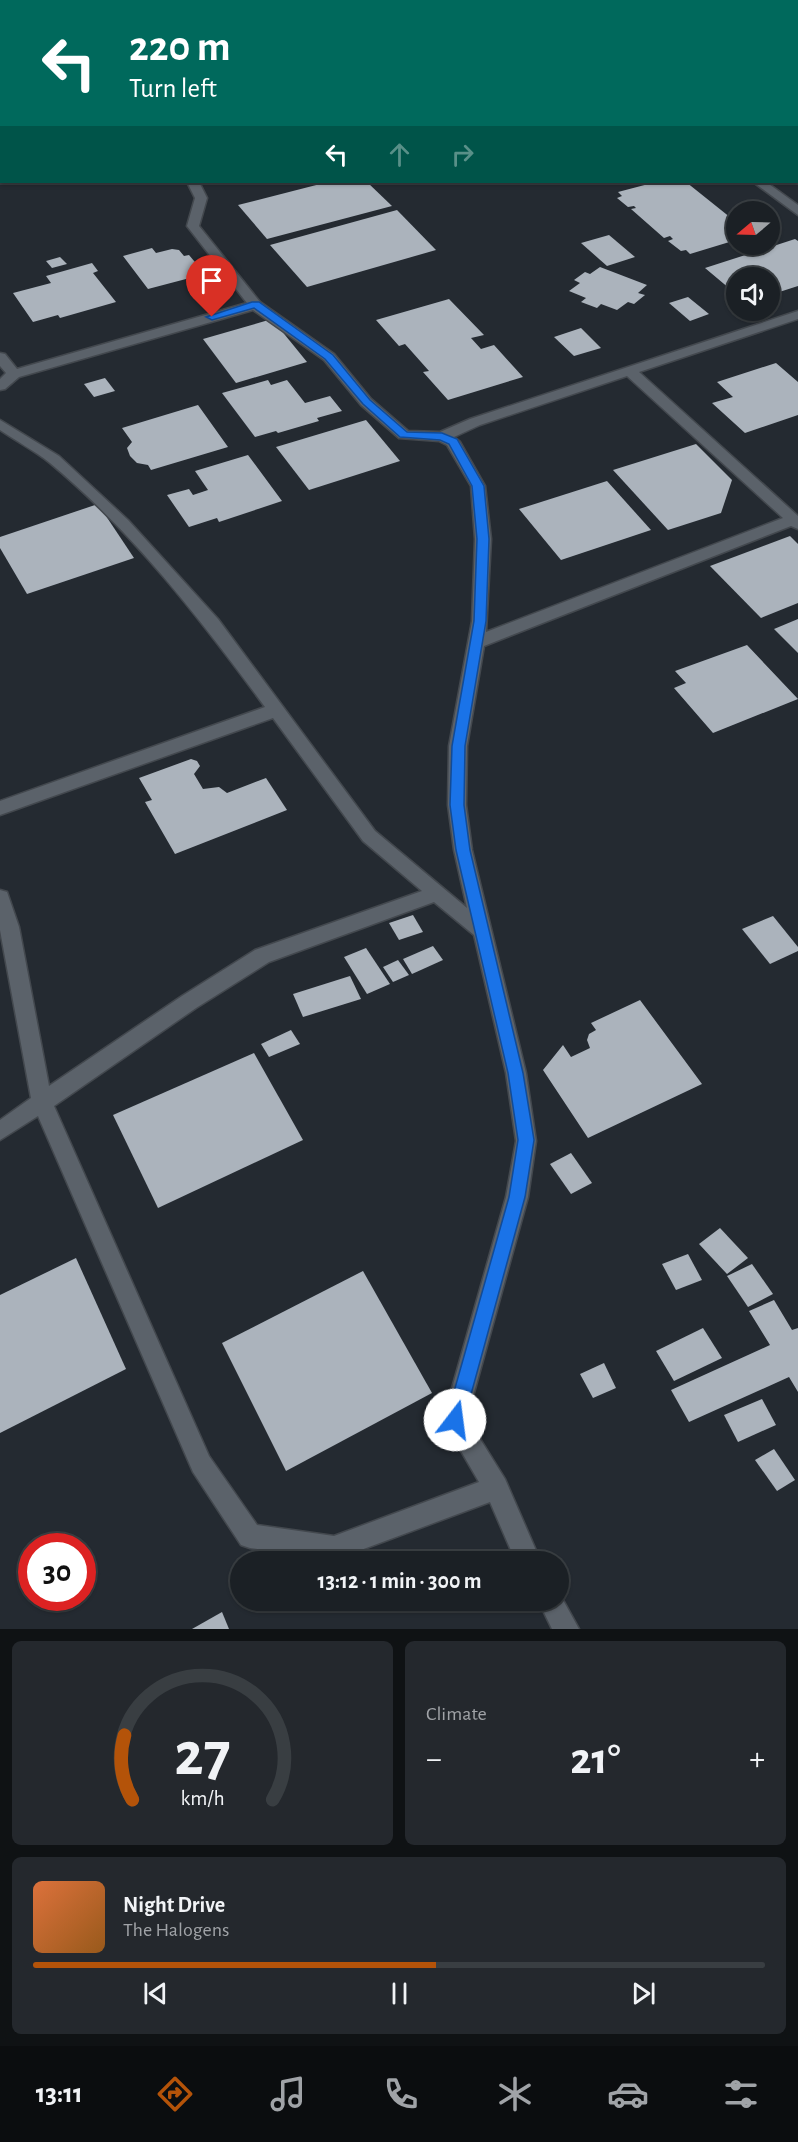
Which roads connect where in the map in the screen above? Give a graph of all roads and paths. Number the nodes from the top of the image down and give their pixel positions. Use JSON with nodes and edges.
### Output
{"nodes":[{"id":1,"x":194,"y":183,"type":"edge"},
{"id":2,"x":760,"y":183,"type":"edge"},
{"id":3,"x":798,"y":211,"type":"edge"},
{"id":4,"x":255,"y":304,"type":"junction"},
{"id":5,"x":798,"y":315,"type":"edge"},
{"id":6,"x":0,"y":357,"type":"edge"},
{"id":7,"x":631,"y":372,"type":"junction"},
{"id":8,"x":14,"y":375,"type":"junction"},
{"id":9,"x":0,"y":386,"type":"edge"},
{"id":10,"x":0,"y":424,"type":"edge"},
{"id":11,"x":442,"y":437,"type":"junction"},
{"id":12,"x":796,"y":522,"type":"edge"},
{"id":13,"x":477,"y":642,"type":"junction"},
{"id":14,"x":276,"y":710,"type":"junction"},
{"id":15,"x":0,"y":807,"type":"edge"},
{"id":16,"x":437,"y":893,"type":"junction"},
{"id":17,"x":0,"y":897,"type":"edge"},
{"id":18,"x":482,"y":931,"type":"junction"},
{"id":19,"x":42,"y":1102,"type":"junction"},
{"id":20,"x":0,"y":1131,"type":"edge"},
{"id":21,"x":496,"y":1488,"type":"junction"},
{"id":22,"x":524,"y":1551,"type":"edge"},
{"id":23,"x":556,"y":1611,"type":"edge"},
{"id":24,"x":566,"y":1629,"type":"edge"}],
"edges":[{"from":1,"to":4,"type":"street"},
{"from":2,"to":3,"type":"street"},
{"from":4,"to":8,"type":"street"},
{"from":4,"to":11,"type":"street"},
{"from":5,"to":7,"type":"street"},
{"from":6,"to":8,"type":"street"},
{"from":7,"to":11,"type":"street"},
{"from":7,"to":12,"type":"street"},
{"from":8,"to":9,"type":"street"},
{"from":10,"to":14,"type":"street"},
{"from":11,"to":13,"type":"street"},
{"from":12,"to":13,"type":"street"},
{"from":13,"to":18,"type":"street"},
{"from":14,"to":15,"type":"street"},
{"from":14,"to":16,"type":"street"},
{"from":16,"to":18,"type":"street"},
{"from":16,"to":19,"type":"street"},
{"from":17,"to":19,"type":"street"},
{"from":18,"to":21,"type":"street"},
{"from":19,"to":20,"type":"street"},
{"from":19,"to":21,"type":"street"},
{"from":21,"to":22,"type":"street"},
{"from":23,"to":24,"type":"street"}]}
